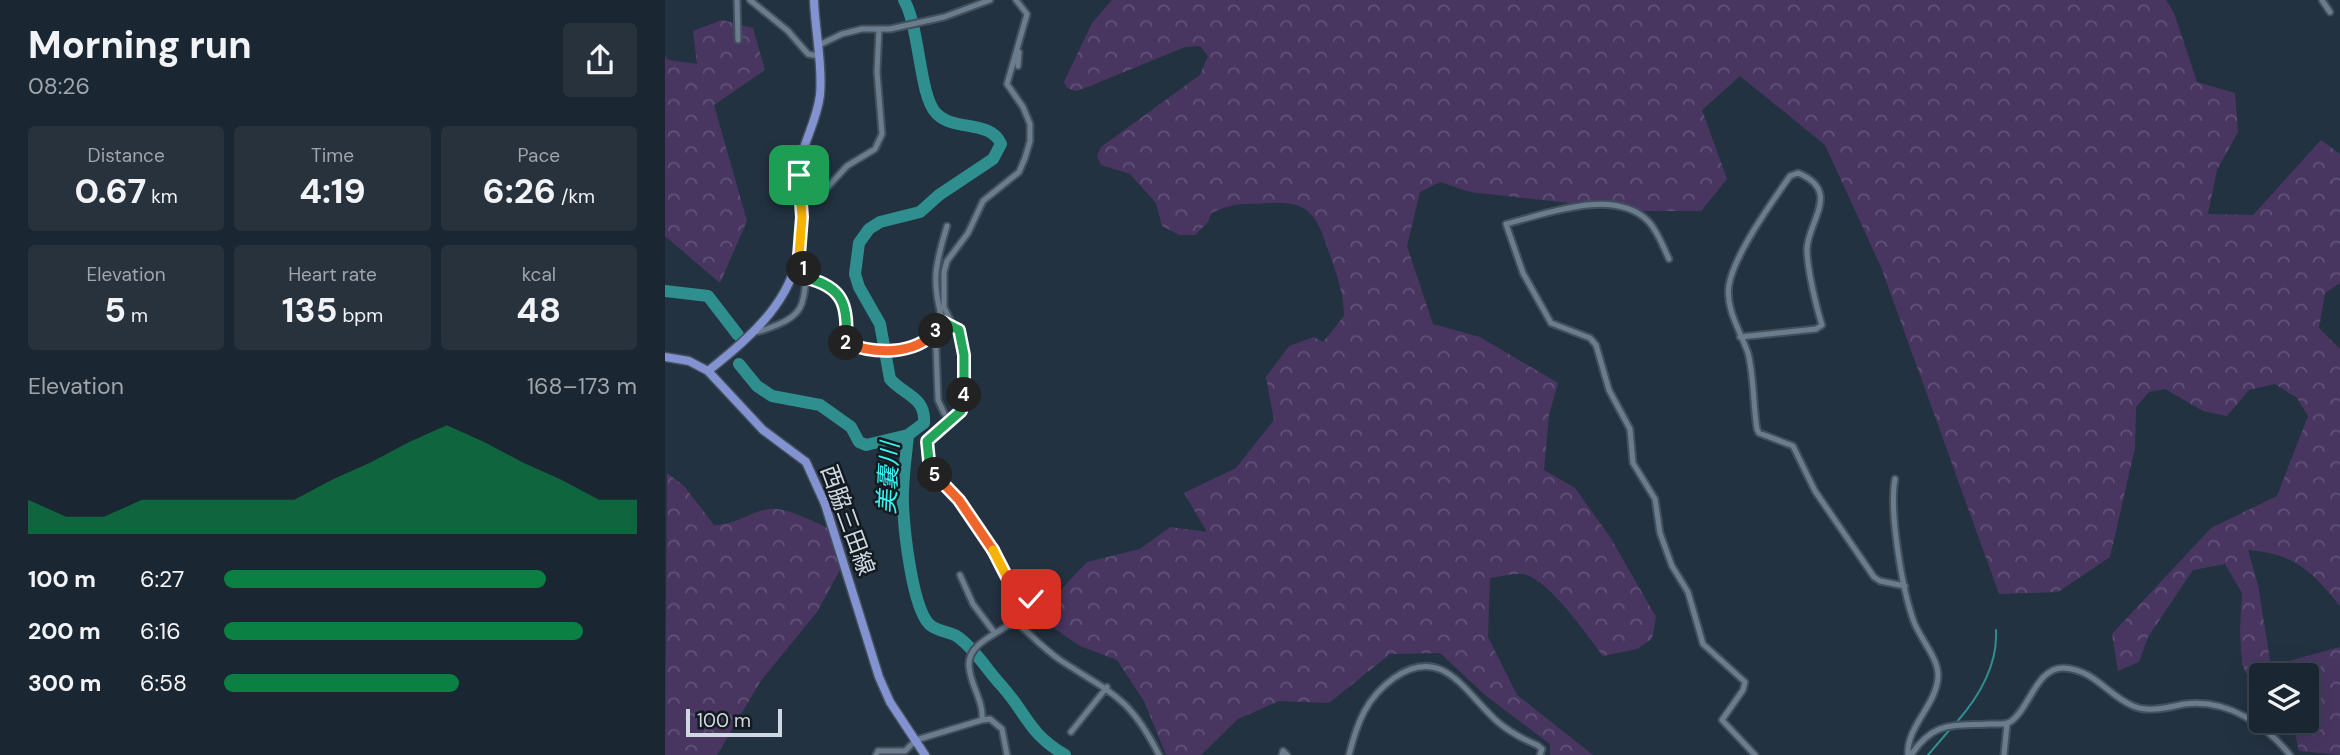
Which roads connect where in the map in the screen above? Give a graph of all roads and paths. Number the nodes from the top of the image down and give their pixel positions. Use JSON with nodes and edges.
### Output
{"nodes":[{"id":1,"x":737,"y":0,"type":"edge"},
{"id":2,"x":750,"y":0,"type":"edge"},
{"id":3,"x":814,"y":0,"type":"edge"},
{"id":4,"x":990,"y":0,"type":"edge"},
{"id":5,"x":1016,"y":0,"type":"edge"},
{"id":6,"x":2322,"y":0,"type":"edge"},
{"id":7,"x":2330,"y":12,"type":"dead end"},
{"id":8,"x":879,"y":29,"type":"junction"},
{"id":9,"x":738,"y":40,"type":"dead end"},
{"id":10,"x":817,"y":46,"type":"junction"},
{"id":11,"x":1019,"y":48,"type":"junction"},
{"id":12,"x":819,"y":56,"type":"junction"},
{"id":13,"x":1018,"y":66,"type":"dead end"},
{"id":14,"x":799,"y":192,"type":"junction"},
{"id":15,"x":947,"y":226,"type":"dead end"},
{"id":16,"x":799,"y":256,"type":"junction"},
{"id":17,"x":1669,"y":260,"type":"dead end"},
{"id":18,"x":806,"y":278,"type":"junction"},
{"id":19,"x":943,"y":322,"type":"junction"},
{"id":20,"x":952,"y":324,"type":"junction"},
{"id":21,"x":755,"y":332,"type":"junction"},
{"id":22,"x":1740,"y":337,"type":"junction"},
{"id":23,"x":665,"y":357,"type":"edge"},
{"id":24,"x":708,"y":371,"type":"junction"},
{"id":25,"x":944,"y":413,"type":"dead end"},
{"id":26,"x":1895,"y":479,"type":"dead end"},
{"id":27,"x":960,"y":575,"type":"dead end"},
{"id":28,"x":1905,"y":586,"type":"junction"},
{"id":29,"x":1015,"y":621,"type":"junction"},
{"id":30,"x":994,"y":632,"type":"junction"},
{"id":31,"x":1107,"y":687,"type":"junction"},
{"id":32,"x":982,"y":720,"type":"junction"},
{"id":33,"x":2007,"y":724,"type":"junction"},
{"id":34,"x":1071,"y":732,"type":"dead end"},
{"id":35,"x":916,"y":740,"type":"junction"},
{"id":36,"x":876,"y":755,"type":"edge"},
{"id":37,"x":925,"y":755,"type":"edge"},
{"id":38,"x":1007,"y":755,"type":"edge"},
{"id":39,"x":1159,"y":755,"type":"edge"},
{"id":40,"x":1282,"y":755,"type":"edge"},
{"id":41,"x":1287,"y":755,"type":"edge"},
{"id":42,"x":1349,"y":755,"type":"edge"},
{"id":43,"x":1540,"y":755,"type":"edge"},
{"id":44,"x":1755,"y":755,"type":"edge"},
{"id":45,"x":1910,"y":755,"type":"edge"},
{"id":46,"x":2004,"y":755,"type":"edge"},
{"id":47,"x":2290,"y":755,"type":"edge"}],
"edges":[{"from":1,"to":9,"type":"street"},
{"from":2,"to":12,"type":"street"},
{"from":3,"to":10,"type":"main road"},
{"from":4,"to":8,"type":"street"},
{"from":5,"to":11,"type":"street"},
{"from":6,"to":7,"type":"street"},
{"from":8,"to":10,"type":"street"},
{"from":8,"to":14,"type":"street"},
{"from":10,"to":12,"type":"main road"},
{"from":11,"to":13,"type":"street"},
{"from":11,"to":20,"type":"street"},
{"from":12,"to":14,"type":"main road"},
{"from":14,"to":16,"type":"main road"},
{"from":15,"to":19,"type":"street"},
{"from":16,"to":18,"type":"street"},
{"from":16,"to":21,"type":"main road"},
{"from":17,"to":44,"type":"street"},
{"from":18,"to":19,"type":"street"},
{"from":18,"to":21,"type":"street"},
{"from":19,"to":20,"type":"street"},
{"from":20,"to":25,"type":"street"},
{"from":20,"to":29,"type":"street"},
{"from":21,"to":24,"type":"main road"},
{"from":22,"to":22,"type":"street"},
{"from":22,"to":28,"type":"street"},
{"from":23,"to":24,"type":"main road","name":"西脇三田線"},
{"from":24,"to":35,"type":"main road","name":"西脇三田線"},
{"from":26,"to":28,"type":"street"},
{"from":27,"to":30,"type":"street"},
{"from":28,"to":45,"type":"street"},
{"from":29,"to":30,"type":"street"},
{"from":29,"to":31,"type":"street"},
{"from":30,"to":32,"type":"street"},
{"from":31,"to":34,"type":"street"},
{"from":31,"to":39,"type":"street"},
{"from":32,"to":35,"type":"street"},
{"from":32,"to":38,"type":"street"},
{"from":33,"to":45,"type":"street"},
{"from":33,"to":46,"type":"street"},
{"from":33,"to":47,"type":"street"},
{"from":35,"to":36,"type":"street"},
{"from":35,"to":37,"type":"main road","name":"西脇三田線"},
{"from":40,"to":41,"type":"street"},
{"from":42,"to":43,"type":"street"}]}
